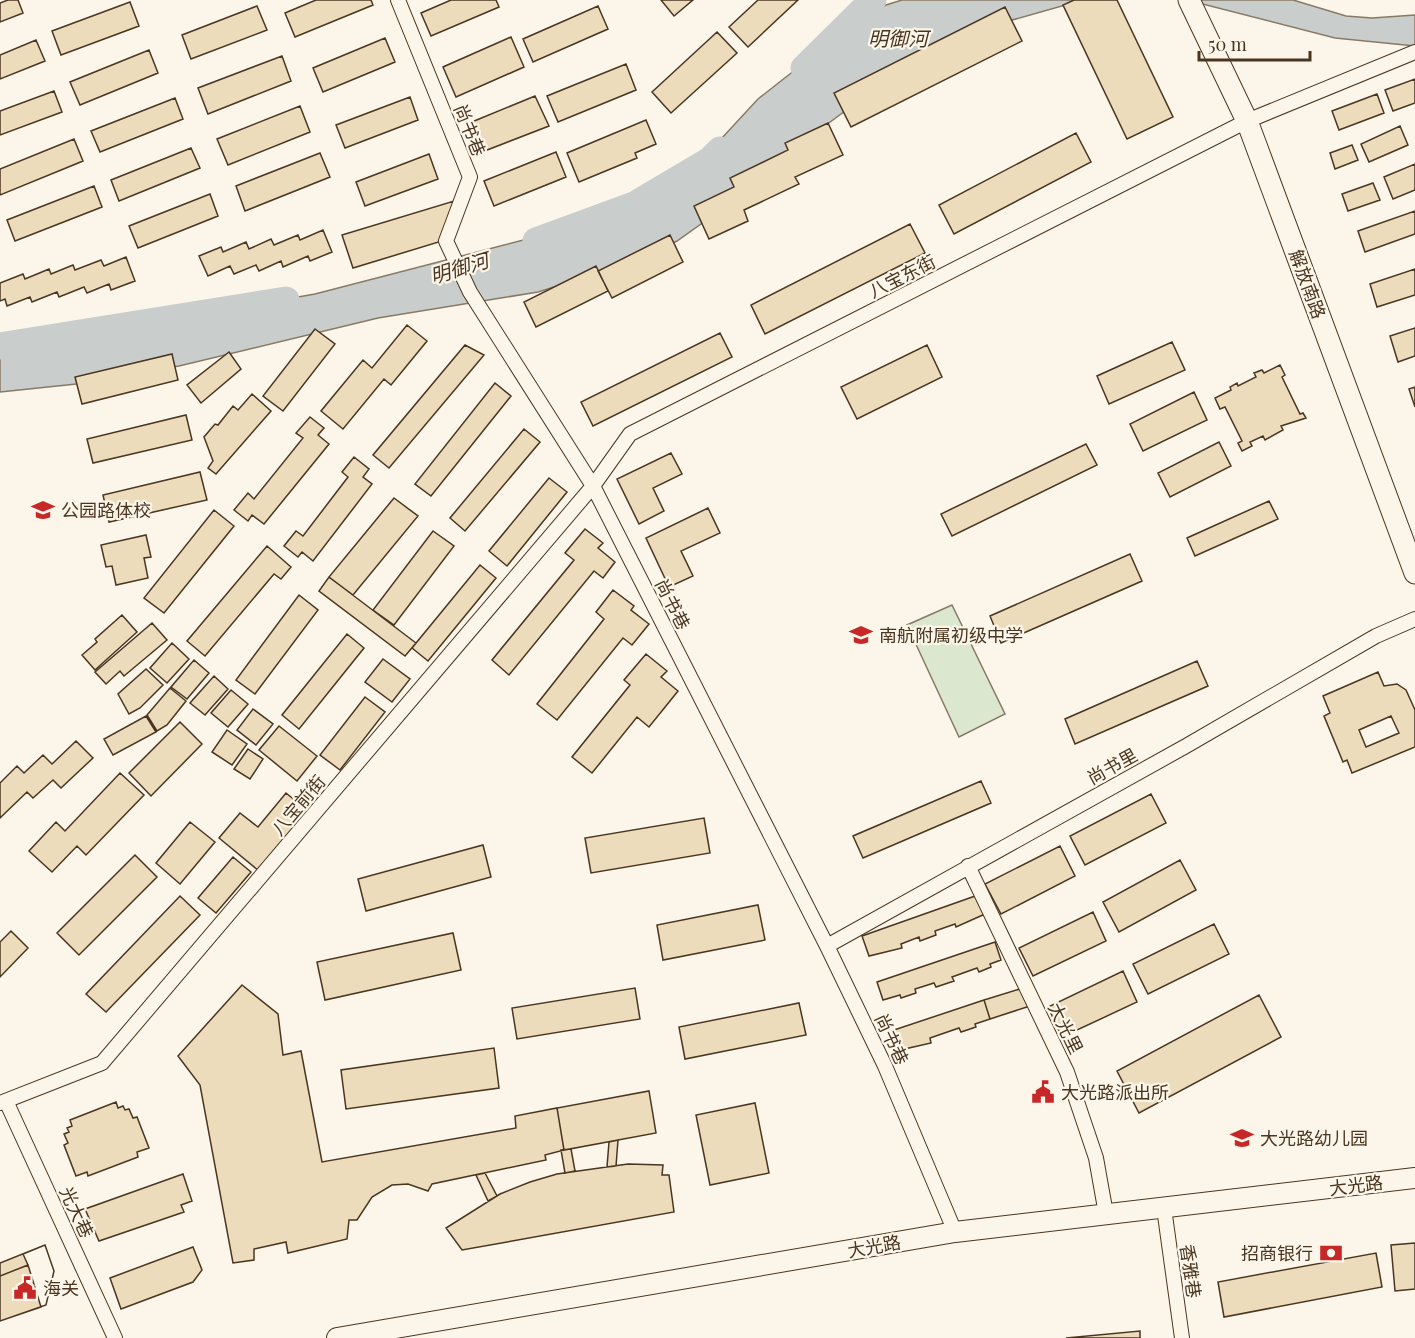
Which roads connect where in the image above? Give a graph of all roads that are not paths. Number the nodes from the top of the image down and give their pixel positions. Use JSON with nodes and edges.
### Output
{"nodes":[{"id":1,"x":398,"y":0,"type":"edge"},
{"id":2,"x":1189,"y":0,"type":"edge"},
{"id":3,"x":1415,"y":52,"type":"edge"},
{"id":4,"x":1247,"y":121,"type":"junction"},
{"id":5,"x":593,"y":486,"type":"junction"},
{"id":6,"x":1415,"y":573,"type":"edge"},
{"id":7,"x":1415,"y":619,"type":"edge"},
{"id":8,"x":969,"y":866,"type":"junction"},
{"id":9,"x":827,"y":946,"type":"junction"},
{"id":10,"x":3,"y":1102,"type":"edge"},
{"id":11,"x":1415,"y":1179,"type":"edge"},
{"id":12,"x":1164,"y":1208,"type":"junction"},
{"id":13,"x":1106,"y":1214,"type":"junction"},
{"id":14,"x":955,"y":1232,"type":"junction"},
{"id":15,"x":115,"y":1338,"type":"edge"},
{"id":16,"x":337,"y":1338,"type":"edge"},
{"id":17,"x":1182,"y":1338,"type":"edge"}],
"edges":[{"from":1,"to":5,"type":"street","name":"尚书巷"},
{"from":2,"to":4,"type":"main road"},
{"from":3,"to":4,"type":"street","name":"八宝东街"},
{"from":4,"to":5,"type":"street","name":"八宝东街"},
{"from":4,"to":6,"type":"street","name":"解放南路"},
{"from":5,"to":9,"type":"street","name":"尚书巷"},
{"from":5,"to":10,"type":"street","name":"八宝前街"},
{"from":7,"to":8,"type":"street","name":"尚书里"},
{"from":8,"to":9,"type":"street","name":"尚书里"},
{"from":8,"to":13,"type":"street","name":"大光里"},
{"from":9,"to":14,"type":"street","name":"尚书巷"},
{"from":10,"to":15,"type":"street","name":"光大巷"},
{"from":11,"to":12,"type":"street","name":"大光路"},
{"from":12,"to":13,"type":"street","name":"大光路"},
{"from":12,"to":17,"type":"street","name":"香雅巷"},
{"from":13,"to":14,"type":"street","name":"大光路"},
{"from":14,"to":16,"type":"street","name":"大光路"}]}
